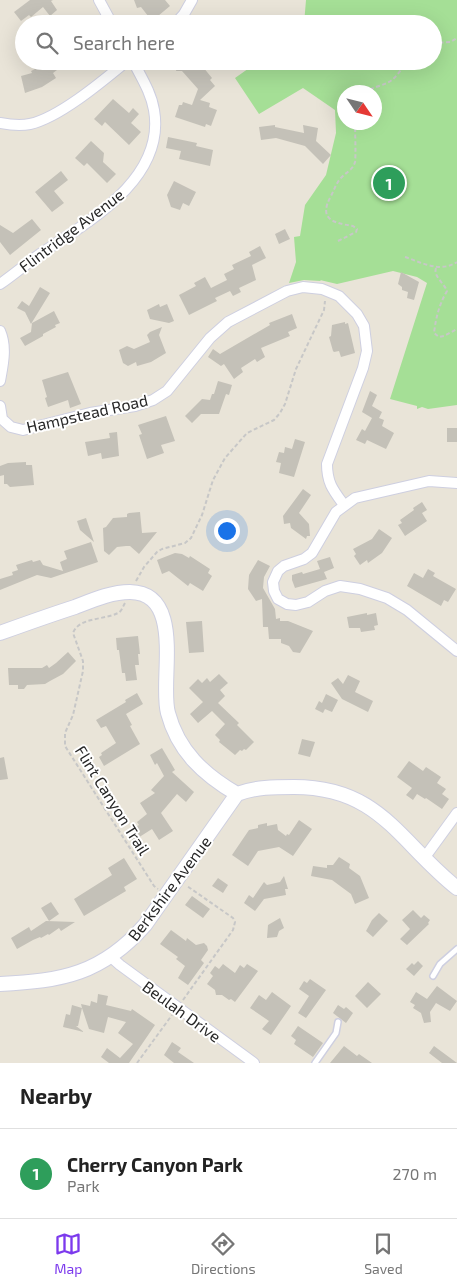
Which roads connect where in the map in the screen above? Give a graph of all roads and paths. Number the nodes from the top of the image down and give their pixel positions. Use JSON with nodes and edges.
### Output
{"nodes":[{"id":1,"x":99,"y":0,"type":"edge"},
{"id":2,"x":192,"y":0,"type":"edge"},
{"id":3,"x":107,"y":15,"type":"edge"},
{"id":4,"x":183,"y":15,"type":"edge"},
{"id":5,"x":457,"y":38,"type":"edge"},
{"id":6,"x":442,"y":42,"type":"edge"},
{"id":7,"x":116,"y":70,"type":"edge"},
{"id":8,"x":138,"y":70,"type":"edge"},
{"id":9,"x":400,"y":70,"type":"edge"},
{"id":10,"x":379,"y":85,"type":"edge"},
{"id":11,"x":0,"y":123,"type":"edge"},
{"id":12,"x":354,"y":130,"type":"edge"},
{"id":13,"x":338,"y":241,"type":"dead end"},
{"id":14,"x":405,"y":257,"type":"dead end"},
{"id":15,"x":457,"y":262,"type":"edge"},
{"id":16,"x":436,"y":268,"type":"junction"},
{"id":17,"x":0,"y":284,"type":"edge"},
{"id":18,"x":325,"y":299,"type":"dead end"},
{"id":19,"x":457,"y":329,"type":"edge"},
{"id":20,"x":0,"y":331,"type":"edge"},
{"id":21,"x":0,"y":381,"type":"edge"},
{"id":22,"x":0,"y":406,"type":"edge"},
{"id":23,"x":1,"y":419,"type":"edge"},
{"id":24,"x":457,"y":483,"type":"edge"},
{"id":25,"x":344,"y":504,"type":"junction"},
{"id":26,"x":135,"y":584,"type":"dead end"},
{"id":27,"x":125,"y":603,"type":"dead end"},
{"id":28,"x":0,"y":633,"type":"edge"},
{"id":29,"x":457,"y":651,"type":"edge"},
{"id":30,"x":237,"y":794,"type":"junction"},
{"id":31,"x":457,"y":813,"type":"edge"},
{"id":32,"x":425,"y":857,"type":"junction"},
{"id":33,"x":182,"y":885,"type":"dead end"},
{"id":34,"x":457,"y":888,"type":"edge"},
{"id":35,"x":160,"y":890,"type":"dead end"},
{"id":36,"x":457,"y":950,"type":"edge"},
{"id":37,"x":111,"y":957,"type":"junction"},
{"id":38,"x":433,"y":976,"type":"dead end"},
{"id":39,"x":0,"y":984,"type":"edge"},
{"id":40,"x":182,"y":1001,"type":"dead end"},
{"id":41,"x":173,"y":1014,"type":"dead end"},
{"id":42,"x":338,"y":1022,"type":"dead end"},
{"id":43,"x":137,"y":1063,"type":"edge"},
{"id":44,"x":254,"y":1063,"type":"edge"},
{"id":45,"x":315,"y":1063,"type":"edge"}],
"edges":[{"from":1,"to":3,"type":"street"},
{"from":2,"to":4,"type":"street"},
{"from":5,"to":6,"type":"path"},
{"from":7,"to":11,"type":"street"},
{"from":8,"to":17,"type":"street","name":"Flintridge Avenue"},
{"from":9,"to":10,"type":"path"},
{"from":12,"to":13,"type":"path"},
{"from":14,"to":16,"type":"path"},
{"from":15,"to":16,"type":"path"},
{"from":16,"to":19,"type":"path"},
{"from":18,"to":26,"type":"path"},
{"from":20,"to":21,"type":"street"},
{"from":22,"to":23,"type":"street","name":"Hampstead Road"},
{"from":23,"to":25,"type":"street","name":"Hampstead Road"},
{"from":24,"to":25,"type":"street"},
{"from":25,"to":29,"type":"street"},
{"from":27,"to":35,"type":"path","name":"Flint Canyon Trail"},
{"from":28,"to":30,"type":"main road"},
{"from":30,"to":32,"type":"main road"},
{"from":30,"to":37,"type":"main road","name":"Berkshire Avenue"},
{"from":31,"to":32,"type":"street"},
{"from":32,"to":34,"type":"main road"},
{"from":33,"to":40,"type":"path"},
{"from":36,"to":38,"type":"lane"},
{"from":37,"to":39,"type":"main road","name":"Berkshire Avenue"},
{"from":37,"to":44,"type":"street","name":"Beulah Drive"},
{"from":41,"to":43,"type":"path"},
{"from":42,"to":45,"type":"lane"}]}
